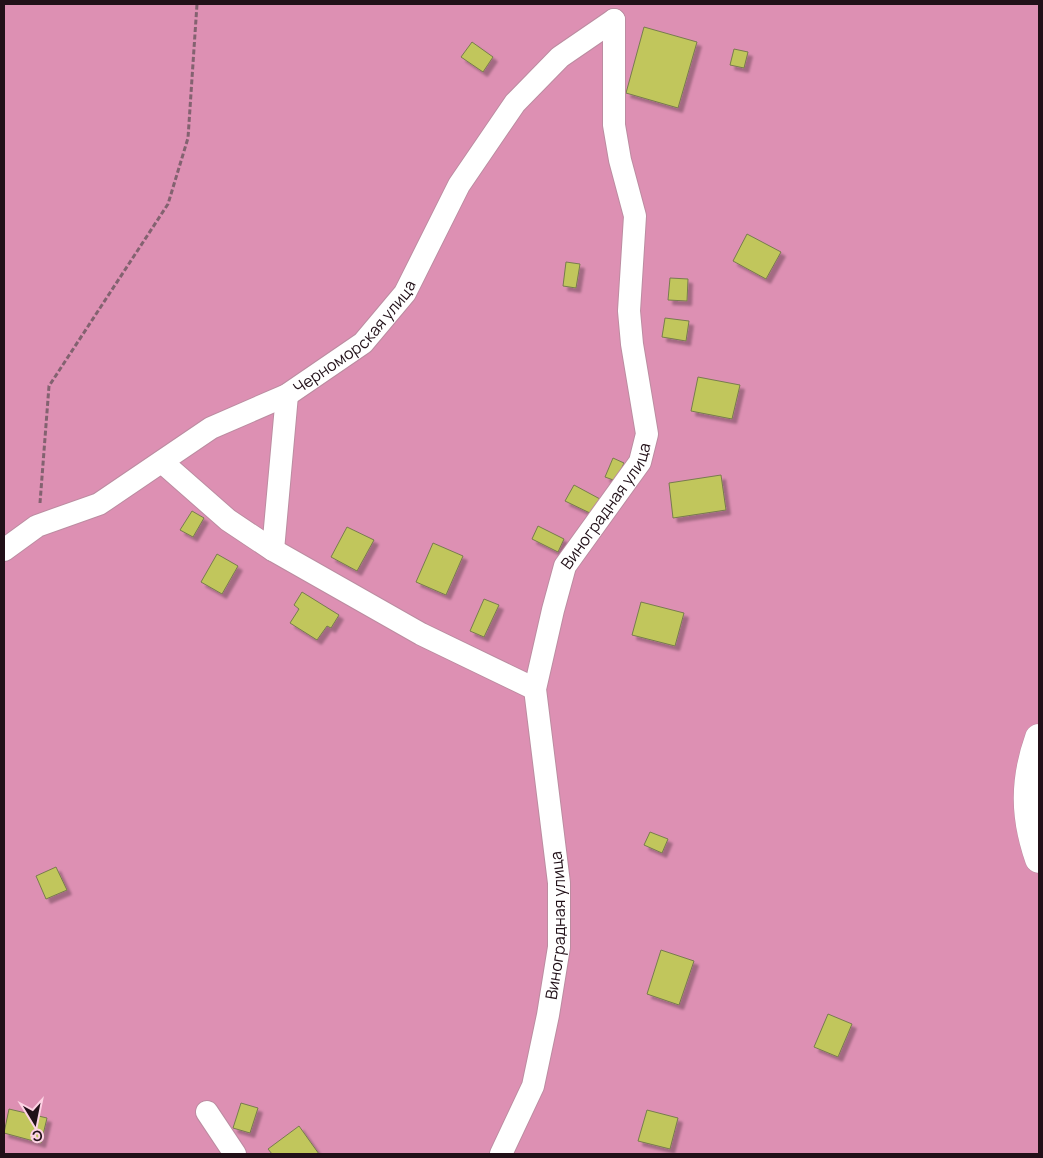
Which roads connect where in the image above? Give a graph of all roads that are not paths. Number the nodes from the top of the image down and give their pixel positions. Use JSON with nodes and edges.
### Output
{"nodes":[{"id":1,"x":614,"y":20,"type":"joint"},
{"id":2,"x":287,"y":395,"type":"junction"},
{"id":3,"x":162,"y":462,"type":"junction"},
{"id":4,"x":4,"y":550,"type":"edge"},
{"id":5,"x":273,"y":550,"type":"junction"},
{"id":6,"x":535,"y":690,"type":"junction"},
{"id":7,"x":1039,"y":738,"type":"edge"},
{"id":8,"x":1039,"y":859,"type":"edge"},
{"id":9,"x":207,"y":1112,"type":"dead end"},
{"id":10,"x":235,"y":1154,"type":"edge"},
{"id":11,"x":501,"y":1154,"type":"edge"}],
"edges":[{"from":1,"to":2,"type":"street","name":"Черноморская улица"},
{"from":1,"to":6,"type":"street","name":"Виноградная улица"},
{"from":2,"to":3,"type":"street","name":"Черноморская улица"},
{"from":2,"to":5,"type":"street"},
{"from":3,"to":4,"type":"street","name":"Черноморская улица"},
{"from":3,"to":5,"type":"street"},
{"from":5,"to":6,"type":"street"},
{"from":6,"to":11,"type":"street","name":"Виноградная улица"},
{"from":7,"to":8,"type":"street"},
{"from":9,"to":10,"type":"street"}]}
